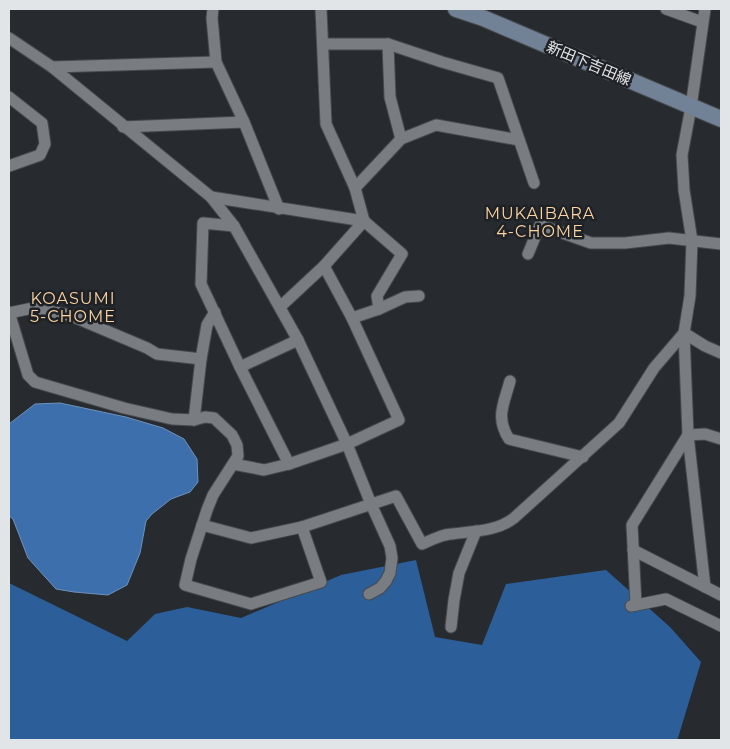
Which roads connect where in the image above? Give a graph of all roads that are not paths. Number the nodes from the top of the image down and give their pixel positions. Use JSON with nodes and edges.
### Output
{"nodes":[{"id":1,"x":212,"y":9,"type":"edge"},
{"id":2,"x":320,"y":9,"type":"edge"},
{"id":3,"x":456,"y":9,"type":"edge"},
{"id":4,"x":666,"y":9,"type":"edge"},
{"id":5,"x":705,"y":9,"type":"edge"},
{"id":6,"x":702,"y":22,"type":"junction"},
{"id":7,"x":9,"y":38,"type":"edge"},
{"id":8,"x":323,"y":44,"type":"junction"},
{"id":9,"x":388,"y":44,"type":"junction"},
{"id":10,"x":216,"y":62,"type":"junction"},
{"id":11,"x":52,"y":68,"type":"junction"},
{"id":12,"x":9,"y":97,"type":"edge"},
{"id":13,"x":691,"y":107,"type":"junction"},
{"id":14,"x":721,"y":119,"type":"edge"},
{"id":15,"x":244,"y":122,"type":"junction"},
{"id":16,"x":123,"y":127,"type":"junction"},
{"id":17,"x":401,"y":139,"type":"junction"},
{"id":18,"x":519,"y":140,"type":"junction"},
{"id":19,"x":9,"y":166,"type":"edge"},
{"id":20,"x":534,"y":183,"type":"dead end"},
{"id":21,"x":355,"y":188,"type":"junction"},
{"id":22,"x":211,"y":197,"type":"junction"},
{"id":23,"x":279,"y":208,"type":"junction"},
{"id":24,"x":364,"y":222,"type":"junction"},
{"id":25,"x":234,"y":226,"type":"junction"},
{"id":26,"x":692,"y":241,"type":"junction"},
{"id":27,"x":721,"y":244,"type":"edge"},
{"id":28,"x":528,"y":254,"type":"dead end"},
{"id":29,"x":324,"y":266,"type":"junction"},
{"id":30,"x":419,"y":296,"type":"dead end"},
{"id":31,"x":280,"y":306,"type":"junction"},
{"id":32,"x":379,"y":309,"type":"junction"},
{"id":33,"x":9,"y":312,"type":"edge"},
{"id":34,"x":215,"y":312,"type":"junction"},
{"id":35,"x":352,"y":318,"type":"junction"},
{"id":36,"x":684,"y":333,"type":"junction"},
{"id":37,"x":298,"y":340,"type":"junction"},
{"id":38,"x":721,"y":353,"type":"edge"},
{"id":39,"x":201,"y":359,"type":"junction"},
{"id":40,"x":240,"y":367,"type":"junction"},
{"id":41,"x":510,"y":381,"type":"dead end"},
{"id":42,"x":194,"y":420,"type":"junction"},
{"id":43,"x":688,"y":436,"type":"junction"},
{"id":44,"x":721,"y":439,"type":"edge"},
{"id":45,"x":347,"y":444,"type":"junction"},
{"id":46,"x":583,"y":457,"type":"junction"},
{"id":47,"x":233,"y":464,"type":"junction"},
{"id":48,"x":289,"y":464,"type":"junction"},
{"id":49,"x":371,"y":504,"type":"junction"},
{"id":50,"x":202,"y":525,"type":"junction"},
{"id":51,"x":302,"y":527,"type":"junction"},
{"id":52,"x":476,"y":531,"type":"junction"},
{"id":53,"x":633,"y":550,"type":"junction"},
{"id":54,"x":705,"y":587,"type":"junction"},
{"id":55,"x":369,"y":594,"type":"dead end"},
{"id":56,"x":721,"y":595,"type":"edge"},
{"id":57,"x":721,"y":626,"type":"edge"},
{"id":58,"x":451,"y":628,"type":"dead end"}],
"edges":[{"from":1,"to":10,"type":"street"},
{"from":2,"to":8,"type":"street"},
{"from":3,"to":13,"type":"main road","name":"新田下吉田線"},
{"from":4,"to":6,"type":"street"},
{"from":5,"to":6,"type":"street"},
{"from":6,"to":13,"type":"street"},
{"from":7,"to":11,"type":"street"},
{"from":8,"to":9,"type":"street"},
{"from":8,"to":21,"type":"street"},
{"from":9,"to":17,"type":"street"},
{"from":9,"to":18,"type":"street"},
{"from":10,"to":11,"type":"street"},
{"from":10,"to":15,"type":"street"},
{"from":11,"to":16,"type":"street"},
{"from":12,"to":19,"type":"street"},
{"from":13,"to":14,"type":"main road","name":"新田下吉田線"},
{"from":13,"to":26,"type":"street"},
{"from":15,"to":16,"type":"street"},
{"from":15,"to":23,"type":"street"},
{"from":16,"to":22,"type":"street"},
{"from":17,"to":18,"type":"street"},
{"from":17,"to":21,"type":"street"},
{"from":18,"to":20,"type":"street"},
{"from":21,"to":24,"type":"street"},
{"from":22,"to":23,"type":"street"},
{"from":22,"to":25,"type":"street"},
{"from":23,"to":24,"type":"street"},
{"from":24,"to":29,"type":"street"},
{"from":24,"to":32,"type":"street"},
{"from":25,"to":31,"type":"street"},
{"from":25,"to":34,"type":"street"},
{"from":26,"to":27,"type":"street"},
{"from":26,"to":28,"type":"street"},
{"from":26,"to":36,"type":"street"},
{"from":29,"to":31,"type":"street"},
{"from":29,"to":35,"type":"street"},
{"from":30,"to":32,"type":"street"},
{"from":31,"to":37,"type":"street"},
{"from":32,"to":35,"type":"street"},
{"from":33,"to":39,"type":"street"},
{"from":33,"to":42,"type":"street"},
{"from":34,"to":39,"type":"street"},
{"from":34,"to":40,"type":"street"},
{"from":35,"to":45,"type":"street"},
{"from":36,"to":38,"type":"street"},
{"from":36,"to":43,"type":"street"},
{"from":36,"to":46,"type":"street"},
{"from":37,"to":40,"type":"street"},
{"from":37,"to":45,"type":"street"},
{"from":39,"to":42,"type":"street"},
{"from":40,"to":48,"type":"street"},
{"from":41,"to":46,"type":"street"},
{"from":42,"to":47,"type":"street"},
{"from":43,"to":44,"type":"street"},
{"from":43,"to":53,"type":"street"},
{"from":43,"to":54,"type":"street"},
{"from":45,"to":48,"type":"street"},
{"from":45,"to":49,"type":"street"},
{"from":46,"to":52,"type":"street"},
{"from":47,"to":48,"type":"street"},
{"from":47,"to":50,"type":"street"},
{"from":49,"to":51,"type":"street"},
{"from":49,"to":52,"type":"street"},
{"from":49,"to":55,"type":"street"},
{"from":50,"to":51,"type":"street"},
{"from":50,"to":51,"type":"street"},
{"from":52,"to":58,"type":"street"},
{"from":53,"to":54,"type":"street"},
{"from":53,"to":57,"type":"street"},
{"from":54,"to":56,"type":"street"}]}
